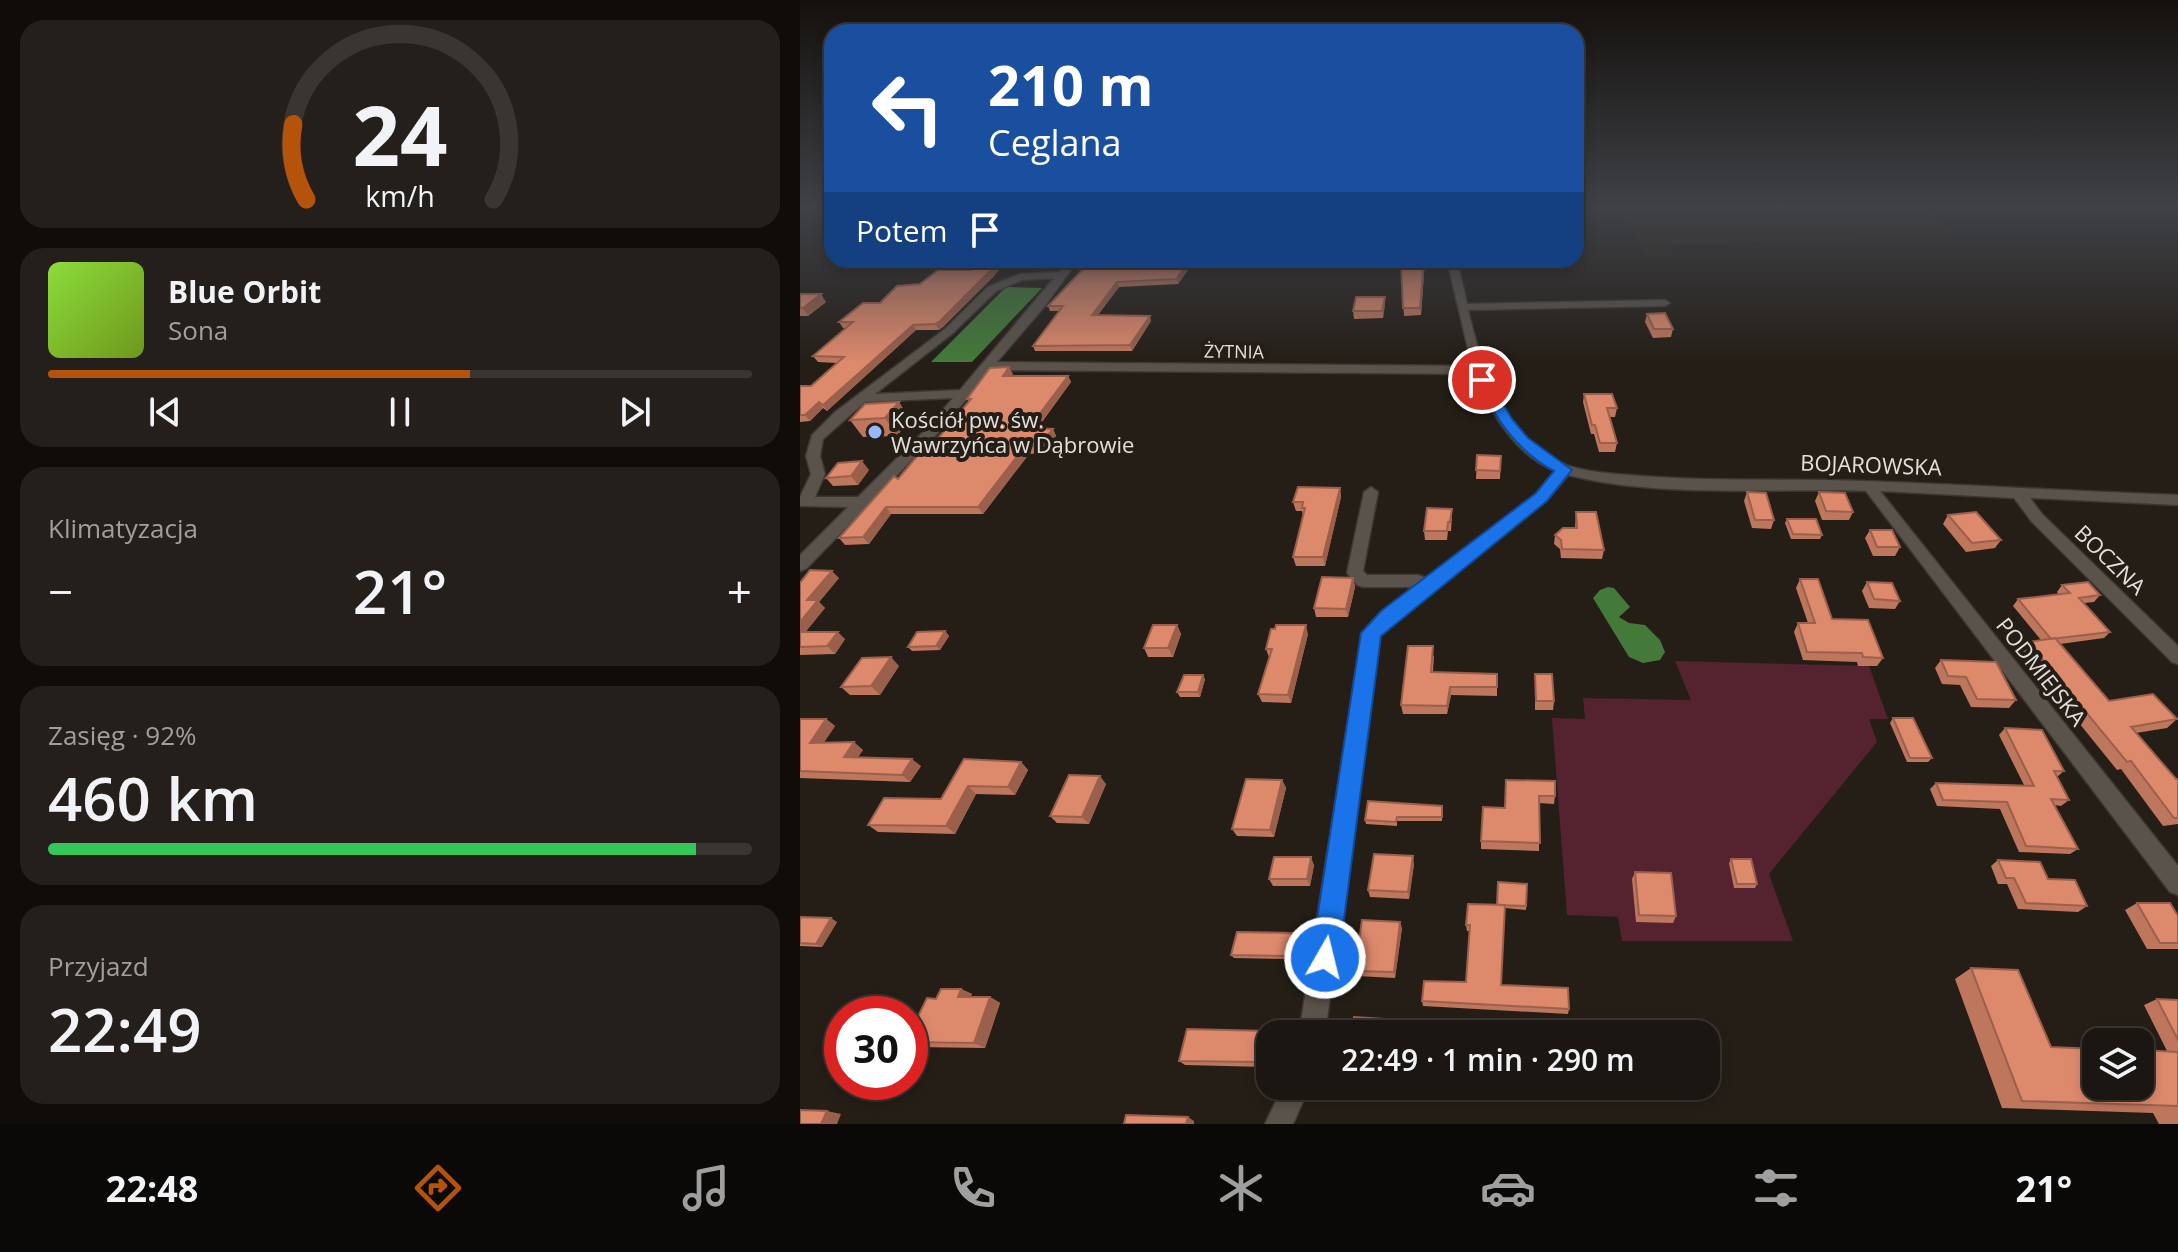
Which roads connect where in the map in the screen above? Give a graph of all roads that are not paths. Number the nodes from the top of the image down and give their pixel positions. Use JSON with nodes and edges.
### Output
{"nodes":[{"id":1,"x":1067,"y":268,"type":"edge"},
{"id":2,"x":1454,"y":268,"type":"edge"},
{"id":3,"x":1062,"y":275,"type":"junction"},
{"id":4,"x":1665,"y":303,"type":"dead end"},
{"id":5,"x":1462,"y":307,"type":"junction"},
{"id":6,"x":989,"y":366,"type":"junction"},
{"id":7,"x":1478,"y":370,"type":"junction"},
{"id":8,"x":963,"y":394,"type":"junction"},
{"id":9,"x":862,"y":398,"type":"junction"},
{"id":10,"x":1564,"y":470,"type":"junction"},
{"id":11,"x":1870,"y":486,"type":"junction"},
{"id":12,"x":2017,"y":491,"type":"junction"},
{"id":13,"x":1371,"y":492,"type":"dead end"},
{"id":14,"x":2178,"y":500,"type":"edge"},
{"id":15,"x":862,"y":502,"type":"junction"},
{"id":16,"x":800,"y":565,"type":"edge"},
{"id":17,"x":1428,"y":586,"type":"junction"},
{"id":18,"x":2177,"y":655,"type":"edge"},
{"id":19,"x":2178,"y":884,"type":"edge"},
{"id":20,"x":1314,"y":1020,"type":"edge"},
{"id":21,"x":1290,"y":1100,"type":"edge"},
{"id":22,"x":1279,"y":1124,"type":"edge"}],
"edges":[{"from":1,"to":3,"type":"street"},
{"from":2,"to":5,"type":"street"},
{"from":3,"to":6,"type":"street"},
{"from":3,"to":9,"type":"street"},
{"from":4,"to":5,"type":"street"},
{"from":5,"to":7,"type":"street"},
{"from":6,"to":7,"type":"street","name":"ŻYTNIA"},
{"from":6,"to":8,"type":"street"},
{"from":7,"to":10,"type":"street"},
{"from":8,"to":9,"type":"street"},
{"from":8,"to":15,"type":"street"},
{"from":9,"to":15,"type":"street"},
{"from":10,"to":11,"type":"street","name":"BOJAROWSKA"},
{"from":10,"to":17,"type":"street"},
{"from":11,"to":12,"type":"street","name":"BOJAROWSKA"},
{"from":11,"to":19,"type":"street","name":"PODMIEJSKA"},
{"from":12,"to":14,"type":"street","name":"BOJAROWSKA"},
{"from":12,"to":18,"type":"street","name":"BOCZNA"},
{"from":13,"to":17,"type":"street"},
{"from":15,"to":16,"type":"street"},
{"from":17,"to":20,"type":"street"},
{"from":21,"to":22,"type":"street"}]}
